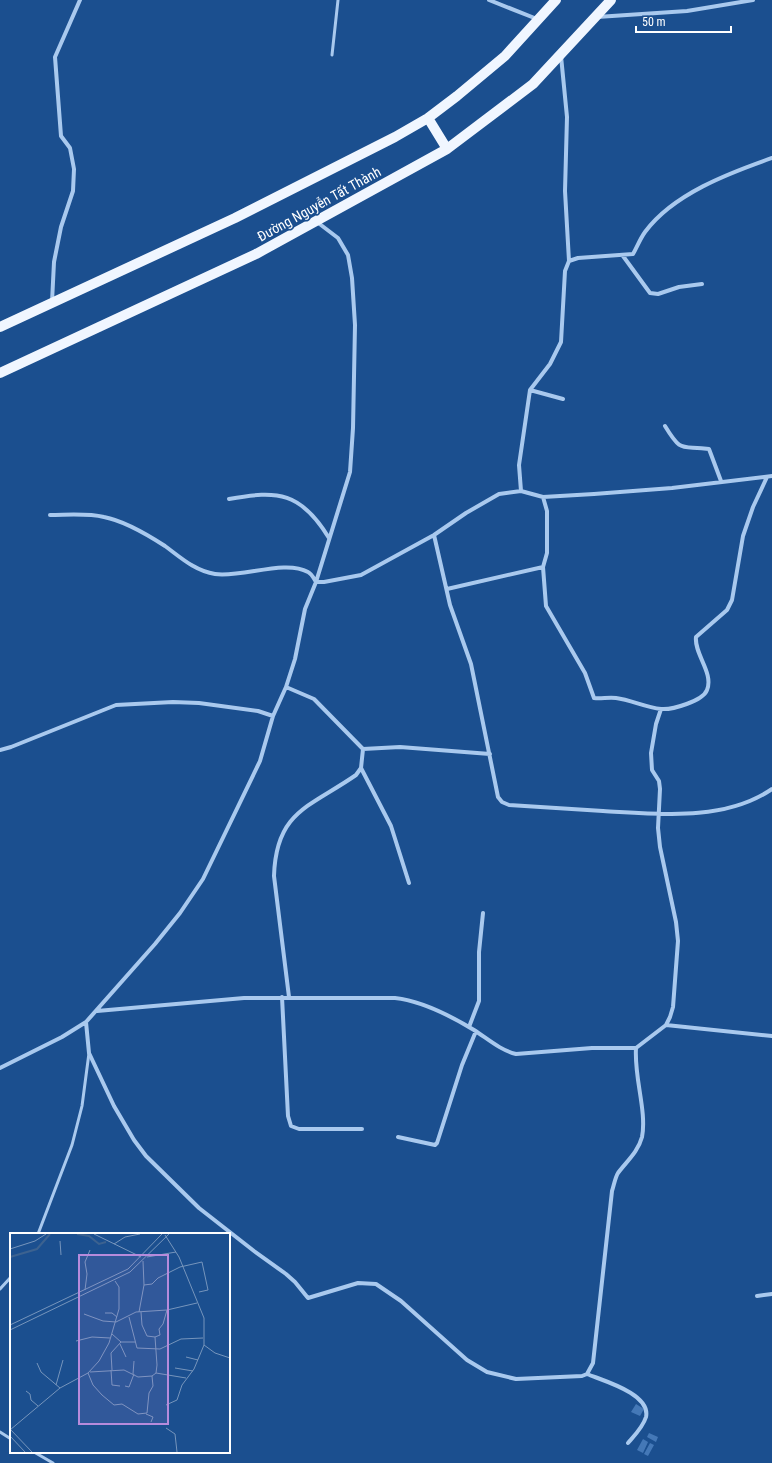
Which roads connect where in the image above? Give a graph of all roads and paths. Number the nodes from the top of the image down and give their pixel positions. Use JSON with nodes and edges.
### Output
{"nodes":[{"id":1,"x":80,"y":0,"type":"edge"},
{"id":2,"x":338,"y":0,"type":"edge"},
{"id":3,"x":489,"y":0,"type":"edge"},
{"id":4,"x":556,"y":0,"type":"edge"},
{"id":5,"x":611,"y":0,"type":"edge"},
{"id":6,"x":753,"y":0,"type":"edge"},
{"id":7,"x":594,"y":18,"type":"junction"},
{"id":8,"x":538,"y":19,"type":"junction"},
{"id":9,"x":561,"y":54,"type":"junction"},
{"id":10,"x":332,"y":55,"type":"dead end"},
{"id":11,"x":428,"y":118,"type":"junction"},
{"id":12,"x":447,"y":149,"type":"junction"},
{"id":13,"x":772,"y":158,"type":"edge"},
{"id":14,"x":317,"y":221,"type":"junction"},
{"id":15,"x":623,"y":256,"type":"junction"},
{"id":16,"x":569,"y":261,"type":"junction"},
{"id":17,"x":702,"y":284,"type":"dead end"},
{"id":18,"x":52,"y":303,"type":"junction"},
{"id":19,"x":0,"y":327,"type":"edge"},
{"id":20,"x":0,"y":373,"type":"edge"},
{"id":21,"x":530,"y":390,"type":"junction"},
{"id":22,"x":563,"y":399,"type":"dead end"},
{"id":23,"x":665,"y":426,"type":"dead end"},
{"id":24,"x":772,"y":476,"type":"edge"},
{"id":25,"x":767,"y":477,"type":"junction"},
{"id":26,"x":721,"y":481,"type":"junction"},
{"id":27,"x":521,"y":491,"type":"junction"},
{"id":28,"x":544,"y":498,"type":"junction"},
{"id":29,"x":228,"y":499,"type":"dead end"},
{"id":30,"x":50,"y":515,"type":"dead end"},
{"id":31,"x":434,"y":534,"type":"junction"},
{"id":32,"x":329,"y":538,"type":"junction"},
{"id":33,"x":543,"y":567,"type":"junction"},
{"id":34,"x":316,"y":582,"type":"junction"},
{"id":35,"x":447,"y":589,"type":"junction"},
{"id":36,"x":286,"y":687,"type":"junction"},
{"id":37,"x":661,"y":709,"type":"junction"},
{"id":38,"x":273,"y":716,"type":"junction"},
{"id":39,"x":363,"y":748,"type":"junction"},
{"id":40,"x":0,"y":750,"type":"edge"},
{"id":41,"x":490,"y":754,"type":"junction"},
{"id":42,"x":361,"y":768,"type":"junction"},
{"id":43,"x":772,"y":790,"type":"edge"},
{"id":44,"x":658,"y":814,"type":"junction"},
{"id":45,"x":409,"y":883,"type":"dead end"},
{"id":46,"x":483,"y":913,"type":"dead end"},
{"id":47,"x":282,"y":997,"type":"junction"},
{"id":48,"x":289,"y":997,"type":"junction"},
{"id":49,"x":97,"y":1011,"type":"junction"},
{"id":50,"x":86,"y":1022,"type":"junction"},
{"id":51,"x":666,"y":1025,"type":"junction"},
{"id":52,"x":469,"y":1027,"type":"junction"},
{"id":53,"x":476,"y":1031,"type":"junction"},
{"id":54,"x":772,"y":1036,"type":"edge"},
{"id":55,"x":636,"y":1048,"type":"junction"},
{"id":56,"x":89,"y":1053,"type":"junction"},
{"id":57,"x":0,"y":1068,"type":"edge"},
{"id":58,"x":362,"y":1129,"type":"dead end"},
{"id":59,"x":398,"y":1137,"type":"dead end"},
{"id":60,"x":38,"y":1233,"type":"edge"},
{"id":61,"x":10,"y":1278,"type":"edge"},
{"id":62,"x":0,"y":1289,"type":"edge"},
{"id":63,"x":772,"y":1294,"type":"edge"},
{"id":64,"x":757,"y":1296,"type":"dead end"},
{"id":65,"x":587,"y":1374,"type":"junction"},
{"id":66,"x":0,"y":1432,"type":"edge"},
{"id":67,"x":10,"y":1438,"type":"edge"},
{"id":68,"x":628,"y":1443,"type":"dead end"},
{"id":69,"x":36,"y":1453,"type":"edge"},
{"id":70,"x":53,"y":1463,"type":"edge"}],
"edges":[{"from":1,"to":18,"type":"street"},
{"from":2,"to":10,"type":"lane"},
{"from":3,"to":8,"type":"street"},
{"from":4,"to":8,"type":"main road","name":"Đường Nguyễn Tất Thành"},
{"from":5,"to":7,"type":"main road","name":"Đường Nguyễn Tất Thành"},
{"from":6,"to":7,"type":"street"},
{"from":7,"to":9,"type":"main road","name":"Đường Nguyễn Tất Thành"},
{"from":8,"to":11,"type":"main road","name":"Đường Nguyễn Tất Thành"},
{"from":9,"to":12,"type":"main road","name":"Đường Nguyễn Tất Thành"},
{"from":9,"to":16,"type":"street"},
{"from":11,"to":12,"type":"main road"},
{"from":11,"to":18,"type":"main road","name":"Đường Nguyễn Tất Thành"},
{"from":12,"to":14,"type":"main road","name":"Đường Nguyễn Tất Thành"},
{"from":13,"to":15,"type":"street"},
{"from":14,"to":20,"type":"main road","name":"Đường Nguyễn Tất Thành"},
{"from":14,"to":32,"type":"street"},
{"from":15,"to":16,"type":"street"},
{"from":15,"to":17,"type":"street"},
{"from":16,"to":21,"type":"street"},
{"from":18,"to":19,"type":"main road","name":"Đường Nguyễn Tất Thành"},
{"from":21,"to":22,"type":"street"},
{"from":21,"to":27,"type":"street"},
{"from":23,"to":26,"type":"street"},
{"from":24,"to":25,"type":"street"},
{"from":25,"to":26,"type":"street"},
{"from":25,"to":37,"type":"street"},
{"from":26,"to":28,"type":"street"},
{"from":27,"to":28,"type":"street"},
{"from":27,"to":31,"type":"street"},
{"from":28,"to":33,"type":"street"},
{"from":29,"to":32,"type":"street"},
{"from":30,"to":34,"type":"street"},
{"from":31,"to":34,"type":"street"},
{"from":31,"to":35,"type":"street"},
{"from":32,"to":34,"type":"street"},
{"from":33,"to":35,"type":"street"},
{"from":33,"to":37,"type":"street"},
{"from":34,"to":36,"type":"street"},
{"from":35,"to":41,"type":"street"},
{"from":36,"to":38,"type":"street"},
{"from":36,"to":39,"type":"street"},
{"from":37,"to":44,"type":"street"},
{"from":38,"to":40,"type":"street"},
{"from":38,"to":49,"type":"street"},
{"from":39,"to":41,"type":"street"},
{"from":39,"to":42,"type":"street"},
{"from":41,"to":44,"type":"street"},
{"from":42,"to":45,"type":"street"},
{"from":42,"to":48,"type":"street"},
{"from":43,"to":44,"type":"street"},
{"from":44,"to":51,"type":"street"},
{"from":46,"to":52,"type":"street"},
{"from":47,"to":48,"type":"street"},
{"from":47,"to":49,"type":"street"},
{"from":47,"to":58,"type":"street"},
{"from":48,"to":52,"type":"street"},
{"from":49,"to":50,"type":"street"},
{"from":50,"to":56,"type":"street"},
{"from":50,"to":57,"type":"street"},
{"from":51,"to":54,"type":"street"},
{"from":51,"to":55,"type":"street"},
{"from":52,"to":53,"type":"street"},
{"from":53,"to":55,"type":"street"},
{"from":53,"to":59,"type":"street"},
{"from":55,"to":65,"type":"street"},
{"from":56,"to":60,"type":"lane"},
{"from":56,"to":65,"type":"street"},
{"from":61,"to":62,"type":"lane"},
{"from":63,"to":64,"type":"street"},
{"from":65,"to":68,"type":"street"},
{"from":66,"to":67,"type":"lane"},
{"from":69,"to":70,"type":"lane"}]}
